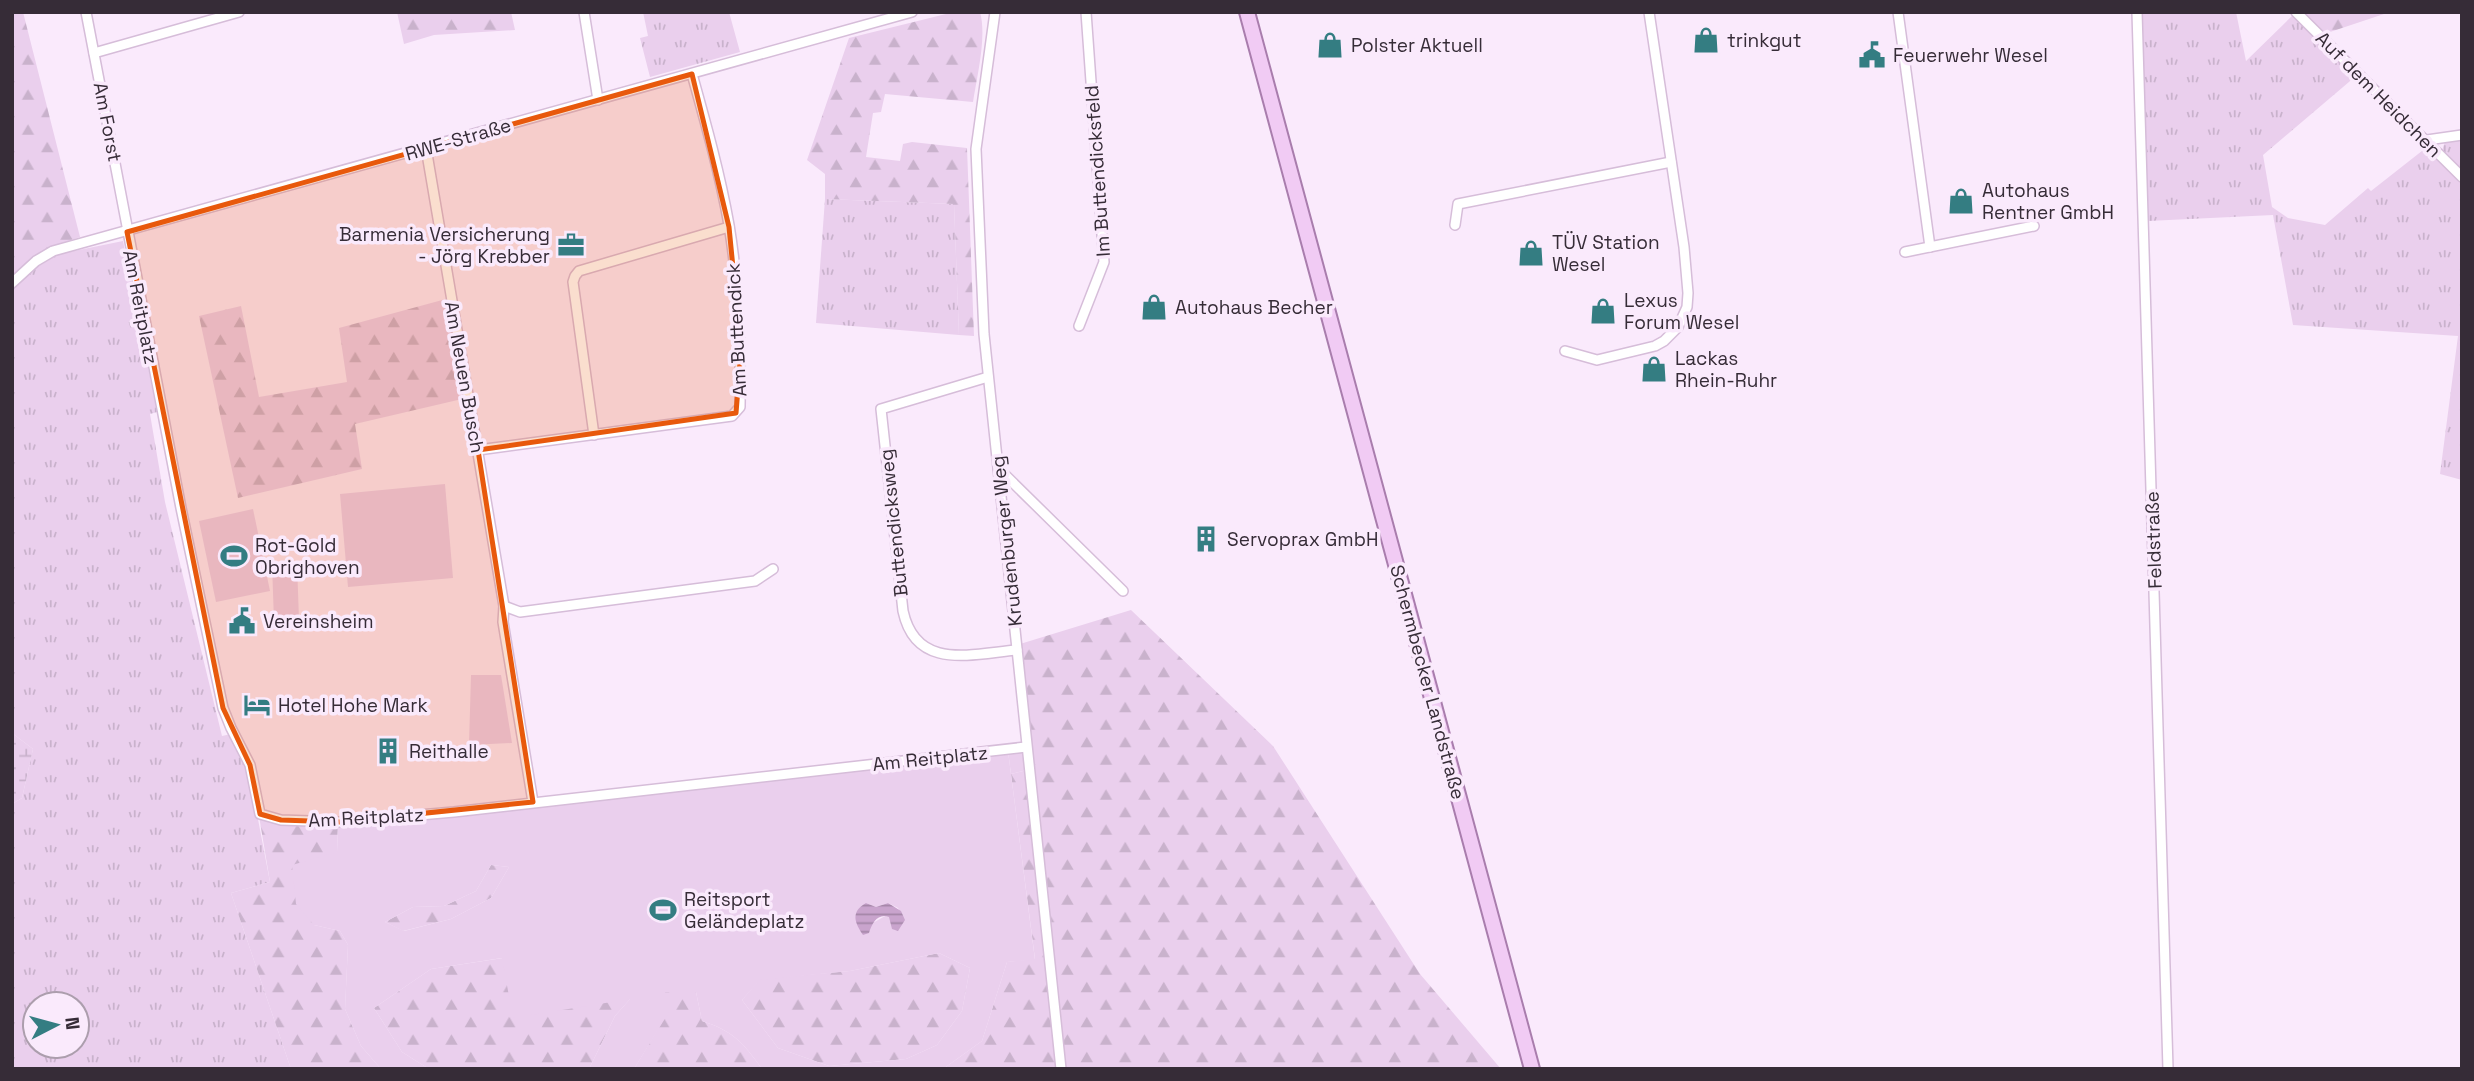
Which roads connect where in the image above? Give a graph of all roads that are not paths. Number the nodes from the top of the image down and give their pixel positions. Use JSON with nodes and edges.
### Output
{"nodes":[{"id":1,"x":86,"y":12,"type":"edge"},
{"id":2,"x":239,"y":12,"type":"edge"},
{"id":3,"x":584,"y":12,"type":"edge"},
{"id":4,"x":912,"y":12,"type":"edge"},
{"id":5,"x":995,"y":12,"type":"edge"},
{"id":6,"x":1086,"y":12,"type":"edge"},
{"id":7,"x":1247,"y":12,"type":"edge"},
{"id":8,"x":1649,"y":12,"type":"edge"},
{"id":9,"x":1898,"y":12,"type":"edge"},
{"id":10,"x":2137,"y":12,"type":"edge"},
{"id":11,"x":2296,"y":12,"type":"edge"},
{"id":12,"x":206,"y":17,"type":"edge"},
{"id":13,"x":94,"y":53,"type":"junction"},
{"id":14,"x":692,"y":74,"type":"junction"},
{"id":15,"x":598,"y":100,"type":"junction"},
{"id":16,"x":2462,"y":135,"type":"edge"},
{"id":17,"x":2427,"y":140,"type":"junction"},
{"id":18,"x":426,"y":148,"type":"junction"},
{"id":19,"x":1671,"y":162,"type":"junction"},
{"id":20,"x":2462,"y":177,"type":"edge"},
{"id":21,"x":1455,"y":225,"type":"dead end"},
{"id":22,"x":2034,"y":226,"type":"dead end"},
{"id":23,"x":729,"y":227,"type":"junction"},
{"id":24,"x":127,"y":232,"type":"junction"},
{"id":25,"x":1930,"y":247,"type":"junction"},
{"id":26,"x":1905,"y":253,"type":"dead end"},
{"id":27,"x":12,"y":283,"type":"edge"},
{"id":28,"x":1079,"y":326,"type":"dead end"},
{"id":29,"x":1565,"y":351,"type":"dead end"},
{"id":30,"x":988,"y":377,"type":"junction"},
{"id":31,"x":594,"y":435,"type":"junction"},
{"id":32,"x":478,"y":450,"type":"junction"},
{"id":33,"x":998,"y":468,"type":"junction"},
{"id":34,"x":773,"y":569,"type":"dead end"},
{"id":35,"x":1123,"y":591,"type":"dead end"},
{"id":36,"x":504,"y":606,"type":"junction"},
{"id":37,"x":1017,"y":650,"type":"junction"},
{"id":38,"x":1026,"y":747,"type":"junction"},
{"id":39,"x":533,"y":802,"type":"junction"},
{"id":40,"x":1062,"y":1069,"type":"edge"},
{"id":41,"x":1532,"y":1069,"type":"edge"},
{"id":42,"x":2168,"y":1069,"type":"edge"}],
"edges":[{"from":1,"to":13,"type":"street","name":"Am Forst"},
{"from":2,"to":12,"type":"street"},
{"from":3,"to":15,"type":"street"},
{"from":4,"to":14,"type":"street","name":"RWE-Straße"},
{"from":5,"to":30,"type":"street","name":"Krudenburger Weg"},
{"from":6,"to":28,"type":"street","name":"Im Buttendicksfeld"},
{"from":7,"to":41,"type":"main road","name":"Schermbecker Landstraße"},
{"from":8,"to":19,"type":"street"},
{"from":9,"to":25,"type":"street"},
{"from":10,"to":42,"type":"street","name":"Feldstraße"},
{"from":11,"to":17,"type":"street","name":"Auf dem Heidchen"},
{"from":12,"to":13,"type":"street"},
{"from":13,"to":24,"type":"street","name":"Am Forst"},
{"from":14,"to":15,"type":"street","name":"RWE-Straße"},
{"from":14,"to":23,"type":"street","name":"Am Buttendick"},
{"from":15,"to":18,"type":"street","name":"RWE-Straße"},
{"from":16,"to":17,"type":"street"},
{"from":17,"to":20,"type":"street","name":"Auf dem Heidchen"},
{"from":18,"to":24,"type":"street","name":"RWE-Straße"},
{"from":18,"to":32,"type":"street","name":"Am Neuen Busch"},
{"from":19,"to":21,"type":"street"},
{"from":19,"to":29,"type":"street"},
{"from":22,"to":25,"type":"street"},
{"from":23,"to":31,"type":"street"},
{"from":23,"to":31,"type":"street","name":"Am Buttendick"},
{"from":24,"to":27,"type":"street","name":"RWE-Straße"},
{"from":24,"to":39,"type":"street","name":"Am Reitplatz"},
{"from":25,"to":26,"type":"street"},
{"from":30,"to":33,"type":"street","name":"Krudenburger Weg"},
{"from":30,"to":37,"type":"street","name":"Buttendicksweg"},
{"from":31,"to":32,"type":"street","name":"Am Buttendick"},
{"from":32,"to":36,"type":"street","name":"Am Neuen Busch"},
{"from":33,"to":35,"type":"street"},
{"from":33,"to":37,"type":"street","name":"Krudenburger Weg"},
{"from":34,"to":36,"type":"street"},
{"from":36,"to":39,"type":"street","name":"Am Neuen Busch"},
{"from":37,"to":38,"type":"street","name":"Krudenburger Weg"},
{"from":38,"to":39,"type":"street","name":"Am Reitplatz"},
{"from":38,"to":40,"type":"street","name":"Krudenburger Weg"}]}
